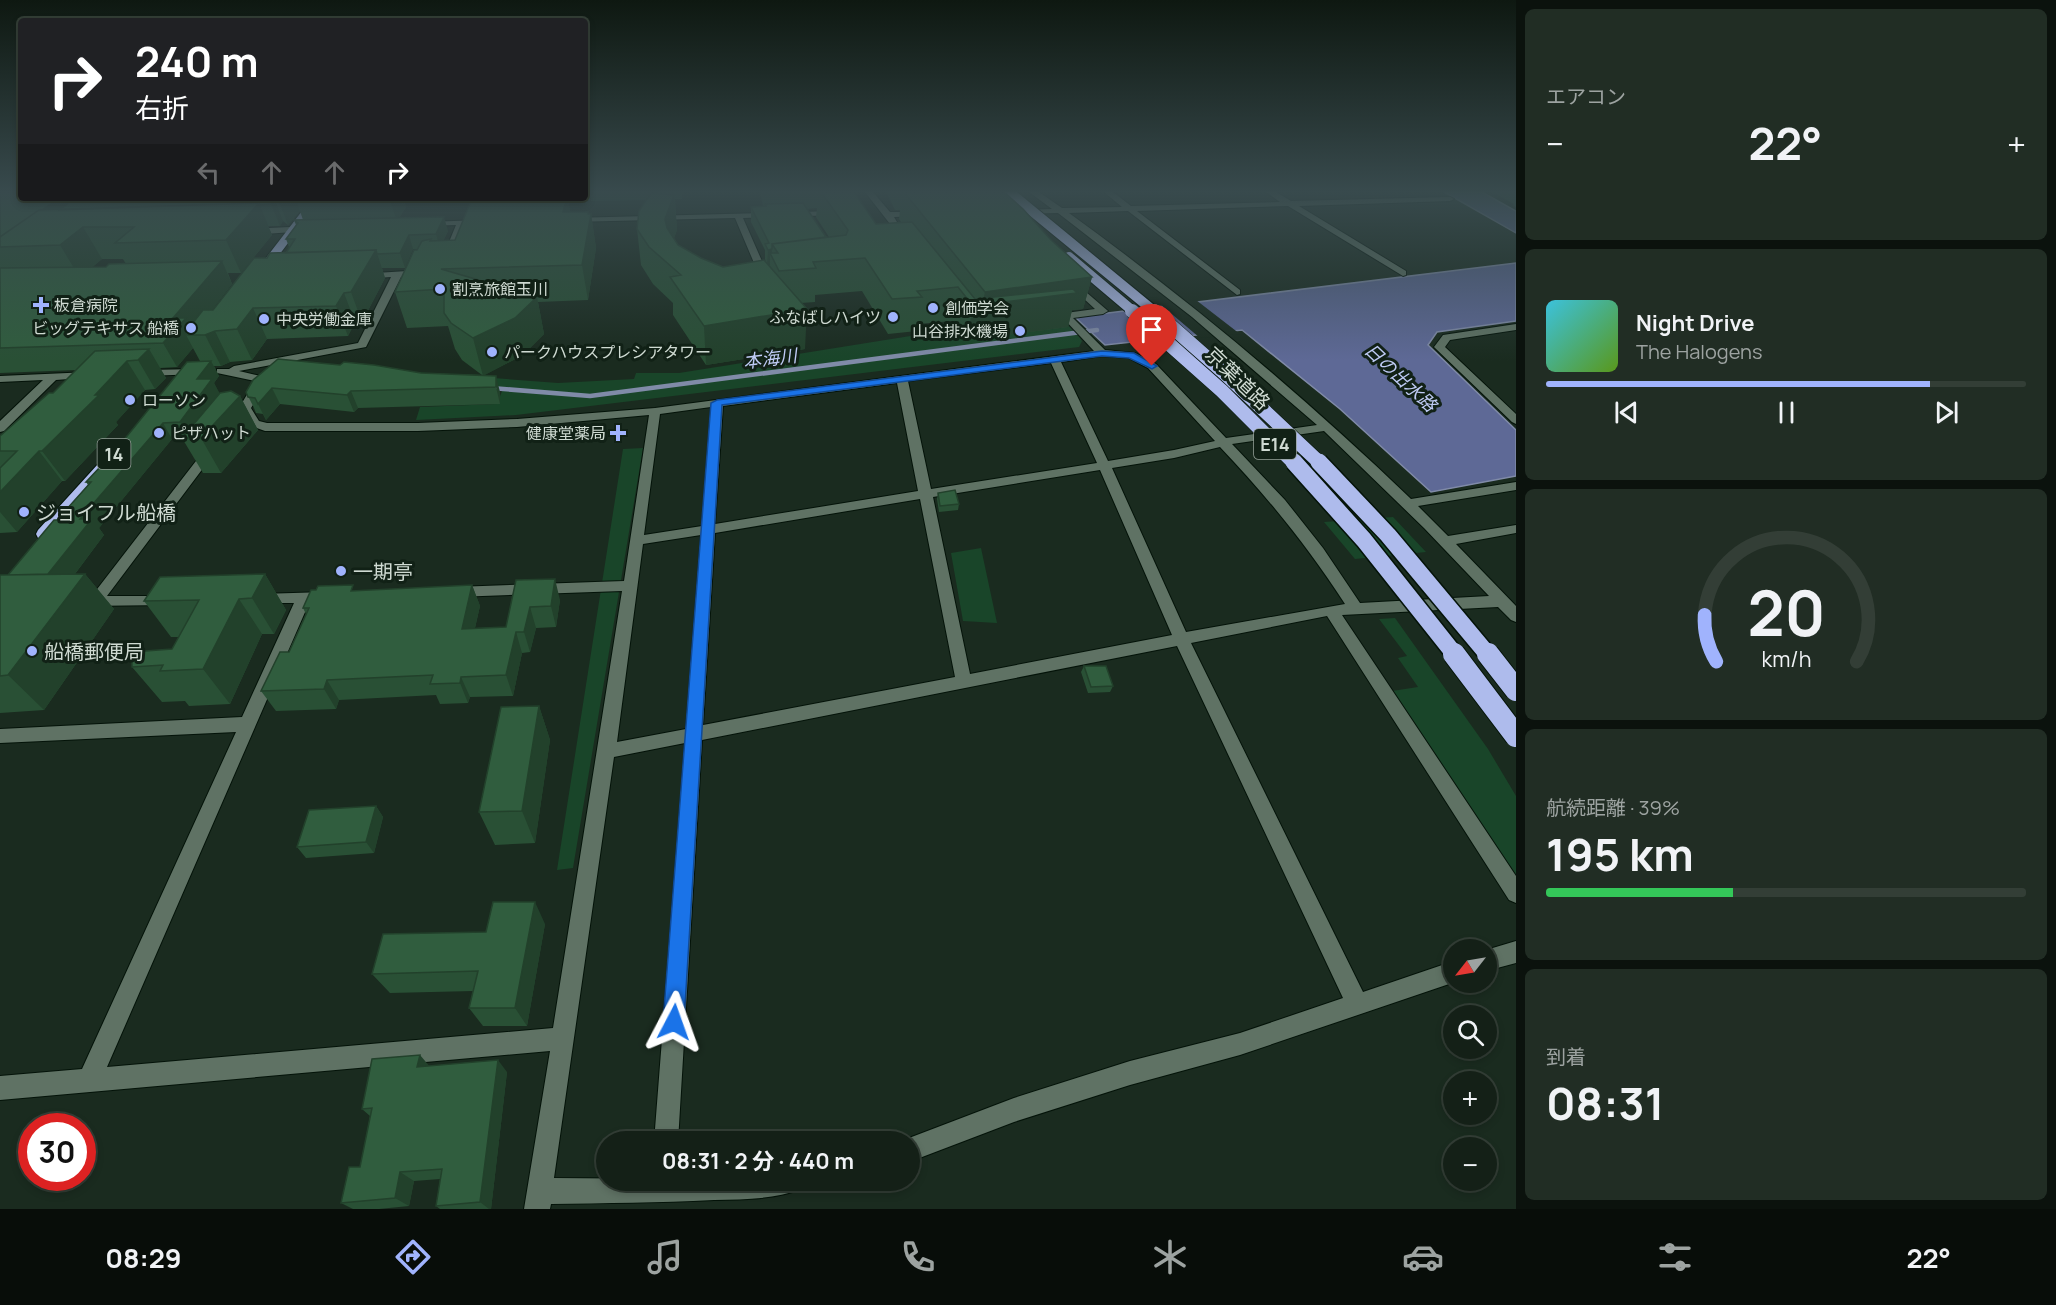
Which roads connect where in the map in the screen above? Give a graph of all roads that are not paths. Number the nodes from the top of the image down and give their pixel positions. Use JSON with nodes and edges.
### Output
{"nodes":[{"id":1,"x":280,"y":248,"type":"edge"},
{"id":2,"x":448,"y":248,"type":"edge"},
{"id":3,"x":752,"y":248,"type":"edge"},
{"id":4,"x":1058,"y":248,"type":"edge"},
{"id":5,"x":1077,"y":248,"type":"edge"},
{"id":6,"x":1111,"y":248,"type":"edge"},
{"id":7,"x":1181,"y":248,"type":"edge"},
{"id":8,"x":1362,"y":248,"type":"edge"},
{"id":9,"x":780,"y":270,"type":"edge"},
{"id":10,"x":1059,"y":271,"type":"edge"},
{"id":11,"x":1403,"y":273,"type":"dead end"},
{"id":12,"x":397,"y":275,"type":"junction"},
{"id":13,"x":349,"y":276,"type":"edge"},
{"id":14,"x":260,"y":279,"type":"edge"},
{"id":15,"x":1238,"y":292,"type":"dead end"},
{"id":16,"x":1066,"y":316,"type":"junction"},
{"id":17,"x":1043,"y":319,"type":"edge"},
{"id":18,"x":1516,"y":327,"type":"edge"},
{"id":19,"x":1501,"y":329,"type":"junction"},
{"id":20,"x":1516,"y":337,"type":"edge"},
{"id":21,"x":1102,"y":353,"type":"junction"},
{"id":22,"x":199,"y":354,"type":"edge"},
{"id":23,"x":1055,"y":361,"type":"junction"},
{"id":24,"x":221,"y":371,"type":"junction"},
{"id":25,"x":185,"y":372,"type":"junction"},
{"id":26,"x":131,"y":374,"type":"edge"},
{"id":27,"x":99,"y":375,"type":"edge"},
{"id":28,"x":54,"y":376,"type":"junction"},
{"id":29,"x":0,"y":379,"type":"edge"},
{"id":30,"x":902,"y":379,"type":"junction"},
{"id":31,"x":174,"y":385,"type":"edge"},
{"id":32,"x":717,"y":403,"type":"junction"},
{"id":33,"x":654,"y":411,"type":"junction"},
{"id":34,"x":1515,"y":417,"type":"edge"},
{"id":35,"x":1327,"y":427,"type":"junction"},
{"id":36,"x":0,"y":428,"type":"edge"},
{"id":37,"x":221,"y":437,"type":"edge"},
{"id":38,"x":1224,"y":442,"type":"junction"},
{"id":39,"x":109,"y":460,"type":"edge"},
{"id":40,"x":1104,"y":465,"type":"junction"},
{"id":41,"x":1516,"y":486,"type":"edge"},
{"id":42,"x":927,"y":494,"type":"junction"},
{"id":43,"x":1408,"y":504,"type":"junction"},
{"id":44,"x":1516,"y":528,"type":"edge"},
{"id":45,"x":709,"y":529,"type":"junction"},
{"id":46,"x":635,"y":540,"type":"junction"},
{"id":47,"x":1445,"y":541,"type":"junction"},
{"id":48,"x":31,"y":550,"type":"edge"},
{"id":49,"x":629,"y":586,"type":"junction"},
{"id":50,"x":439,"y":592,"type":"edge"},
{"id":51,"x":336,"y":597,"type":"edge"},
{"id":52,"x":304,"y":598,"type":"junction"},
{"id":53,"x":250,"y":599,"type":"edge"},
{"id":54,"x":184,"y":600,"type":"edge"},
{"id":55,"x":1502,"y":601,"type":"junction"},
{"id":56,"x":71,"y":602,"type":"edge"},
{"id":57,"x":95,"y":602,"type":"junction"},
{"id":58,"x":1356,"y":609,"type":"junction"},
{"id":59,"x":1331,"y":610,"type":"junction"},
{"id":60,"x":1516,"y":616,"type":"edge"},
{"id":61,"x":1181,"y":639,"type":"junction"},
{"id":62,"x":964,"y":682,"type":"junction"},
{"id":63,"x":1516,"y":690,"type":"edge"},
{"id":64,"x":248,"y":723,"type":"junction"},
{"id":65,"x":692,"y":735,"type":"junction"},
{"id":66,"x":0,"y":736,"type":"edge"},
{"id":67,"x":1516,"y":736,"type":"edge"},
{"id":68,"x":604,"y":752,"type":"junction"},
{"id":69,"x":1516,"y":892,"type":"edge"},
{"id":70,"x":1516,"y":952,"type":"edge"},
{"id":71,"x":1497,"y":958,"type":"edge"},
{"id":72,"x":1443,"y":976,"type":"edge"},
{"id":73,"x":1357,"y":1003,"type":"junction"},
{"id":74,"x":564,"y":1038,"type":"junction"},
{"id":75,"x":89,"y":1080,"type":"junction"},
{"id":76,"x":0,"y":1088,"type":"edge"},
{"id":77,"x":667,"y":1131,"type":"edge"},
{"id":78,"x":920,"y":1146,"type":"edge"},
{"id":79,"x":613,"y":1191,"type":"edge"},
{"id":80,"x":538,"y":1200,"type":"edge"}],
"edges":[{"from":1,"to":14,"type":"highway"},
{"from":2,"to":12,"type":"street"},
{"from":3,"to":9,"type":"street"},
{"from":4,"to":67,"type":"highway","name":"京葉道路","number":"E14","bridge":true},
{"from":5,"to":63,"type":"highway","name":"京葉道路","number":"E14","bridge":true},
{"from":6,"to":35,"type":"street"},
{"from":7,"to":15,"type":"street"},
{"from":8,"to":11,"type":"street"},
{"from":10,"to":16,"type":"street"},
{"from":12,"to":13,"type":"street"},
{"from":12,"to":24,"type":"street"},
{"from":16,"to":17,"type":"street"},
{"from":16,"to":21,"type":"street"},
{"from":18,"to":19,"type":"street"},
{"from":19,"to":20,"type":"street"},
{"from":19,"to":34,"type":"street"},
{"from":21,"to":23,"type":"street"},
{"from":21,"to":38,"type":"street"},
{"from":22,"to":25,"type":"highway"},
{"from":23,"to":30,"type":"street"},
{"from":23,"to":40,"type":"street"},
{"from":24,"to":25,"type":"street"},
{"from":24,"to":33,"type":"street"},
{"from":25,"to":26,"type":"street"},
{"from":25,"to":31,"type":"highway"},
{"from":27,"to":28,"type":"street"},
{"from":28,"to":29,"type":"street"},
{"from":28,"to":36,"type":"street"},
{"from":30,"to":32,"type":"street"},
{"from":30,"to":42,"type":"street"},
{"from":32,"to":33,"type":"street"},
{"from":32,"to":45,"type":"street"},
{"from":33,"to":46,"type":"street"},
{"from":35,"to":38,"type":"street"},
{"from":35,"to":43,"type":"street"},
{"from":37,"to":57,"type":"street"},
{"from":38,"to":40,"type":"street"},
{"from":38,"to":58,"type":"street"},
{"from":39,"to":48,"type":"highway","number":"14"},
{"from":40,"to":42,"type":"street"},
{"from":40,"to":61,"type":"street"},
{"from":41,"to":43,"type":"street"},
{"from":42,"to":45,"type":"street"},
{"from":42,"to":62,"type":"street"},
{"from":43,"to":47,"type":"street"},
{"from":44,"to":47,"type":"street"},
{"from":45,"to":46,"type":"street"},
{"from":45,"to":65,"type":"street"},
{"from":46,"to":49,"type":"street"},
{"from":47,"to":55,"type":"street"},
{"from":49,"to":50,"type":"street"},
{"from":49,"to":68,"type":"street"},
{"from":51,"to":52,"type":"street"},
{"from":52,"to":53,"type":"street"},
{"from":52,"to":64,"type":"street"},
{"from":54,"to":57,"type":"street"},
{"from":55,"to":58,"type":"street"},
{"from":55,"to":60,"type":"street"},
{"from":56,"to":57,"type":"street"},
{"from":58,"to":59,"type":"street"},
{"from":59,"to":61,"type":"street"},
{"from":59,"to":69,"type":"street"},
{"from":61,"to":62,"type":"street"},
{"from":61,"to":73,"type":"street"},
{"from":62,"to":65,"type":"street"},
{"from":64,"to":66,"type":"street"},
{"from":64,"to":75,"type":"street"},
{"from":65,"to":68,"type":"street"},
{"from":65,"to":77,"type":"street"},
{"from":68,"to":74,"type":"street"},
{"from":70,"to":71,"type":"street"},
{"from":72,"to":73,"type":"street"},
{"from":73,"to":78,"type":"street"},
{"from":74,"to":75,"type":"street"},
{"from":74,"to":80,"type":"street"},
{"from":75,"to":76,"type":"street"},
{"from":79,"to":80,"type":"street"}]}
